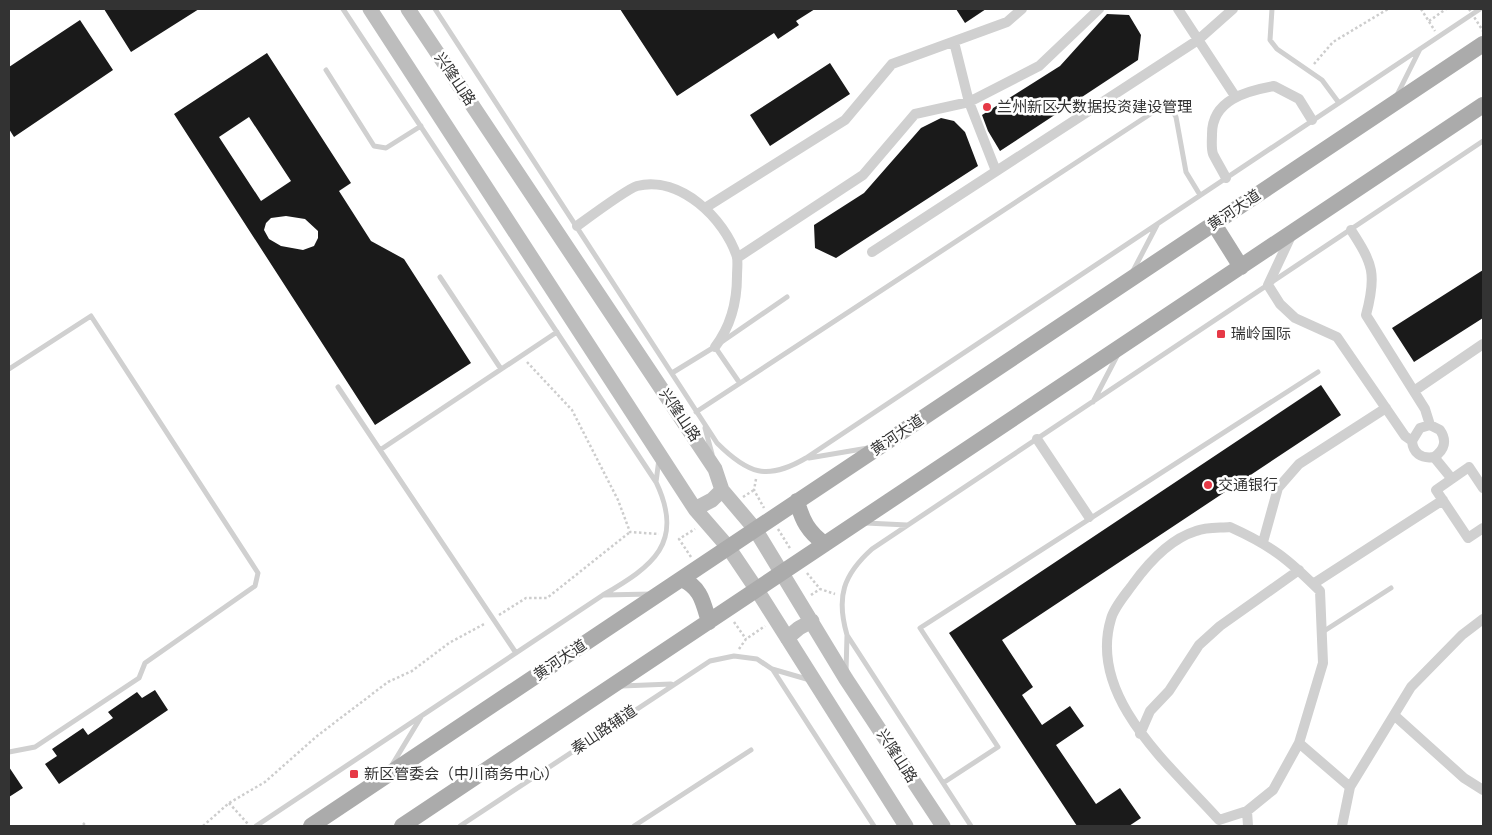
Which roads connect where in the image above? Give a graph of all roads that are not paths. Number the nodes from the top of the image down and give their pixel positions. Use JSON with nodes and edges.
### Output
{"nodes":[{"id":1,"x":343,"y":9,"type":"edge"},
{"id":2,"x":370,"y":9,"type":"edge"},
{"id":3,"x":408,"y":9,"type":"edge"},
{"id":4,"x":435,"y":9,"type":"edge"},
{"id":5,"x":1022,"y":9,"type":"edge"},
{"id":6,"x":1099,"y":9,"type":"edge"},
{"id":7,"x":1178,"y":9,"type":"edge"},
{"id":8,"x":1233,"y":9,"type":"edge"},
{"id":9,"x":1272,"y":9,"type":"edge"},
{"id":10,"x":1480,"y":9,"type":"edge"},
{"id":11,"x":1198,"y":40,"type":"junction"},
{"id":12,"x":954,"y":42,"type":"junction"},
{"id":13,"x":1483,"y":44,"type":"edge"},
{"id":14,"x":1420,"y":49,"type":"junction"},
{"id":15,"x":326,"y":70,"type":"dead end"},
{"id":16,"x":1235,"y":96,"type":"junction"},
{"id":17,"x":969,"y":102,"type":"junction"},
{"id":18,"x":1339,"y":103,"type":"junction"},
{"id":19,"x":1392,"y":105,"type":"junction"},
{"id":20,"x":1483,"y":105,"type":"edge"},
{"id":21,"x":1312,"y":120,"type":"junction"},
{"id":22,"x":421,"y":126,"type":"junction"},
{"id":23,"x":1483,"y":141,"type":"edge"},
{"id":24,"x":996,"y":171,"type":"junction"},
{"id":25,"x":1226,"y":178,"type":"junction"},
{"id":26,"x":1200,"y":195,"type":"junction"},
{"id":27,"x":705,"y":208,"type":"junction"},
{"id":28,"x":1157,"y":224,"type":"junction"},
{"id":29,"x":1214,"y":224,"type":"junction"},
{"id":30,"x":577,"y":226,"type":"junction"},
{"id":31,"x":1351,"y":230,"type":"junction"},
{"id":32,"x":1293,"y":232,"type":"junction"},
{"id":33,"x":872,"y":252,"type":"dead end"},
{"id":34,"x":737,"y":258,"type":"junction"},
{"id":35,"x":1241,"y":267,"type":"junction"},
{"id":36,"x":440,"y":277,"type":"dead end"},
{"id":37,"x":1127,"y":282,"type":"junction"},
{"id":38,"x":1268,"y":285,"type":"junction"},
{"id":39,"x":787,"y":297,"type":"dead end"},
{"id":40,"x":557,"y":332,"type":"junction"},
{"id":41,"x":1483,"y":344,"type":"edge"},
{"id":42,"x":1122,"y":346,"type":"junction"},
{"id":43,"x":715,"y":347,"type":"junction"},
{"id":44,"x":9,"y":369,"type":"edge"},
{"id":45,"x":501,"y":369,"type":"junction"},
{"id":46,"x":1318,"y":372,"type":"dead end"},
{"id":47,"x":672,"y":373,"type":"junction"},
{"id":48,"x":738,"y":382,"type":"junction"},
{"id":49,"x":338,"y":387,"type":"dead end"},
{"id":50,"x":1414,"y":391,"type":"junction"},
{"id":51,"x":1093,"y":402,"type":"junction"},
{"id":52,"x":1386,"y":408,"type":"junction"},
{"id":53,"x":696,"y":412,"type":"junction"},
{"id":54,"x":704,"y":423,"type":"junction"},
{"id":55,"x":1430,"y":425,"type":"junction"},
{"id":56,"x":1037,"y":439,"type":"junction"},
{"id":57,"x":1412,"y":441,"type":"junction"},
{"id":58,"x":880,"y":446,"type":"junction"},
{"id":59,"x":380,"y":450,"type":"junction"},
{"id":60,"x":660,"y":451,"type":"junction"},
{"id":61,"x":1434,"y":457,"type":"junction"},
{"id":62,"x":806,"y":458,"type":"junction"},
{"id":63,"x":715,"y":469,"type":"junction"},
{"id":64,"x":1480,"y":476,"type":"edge"},
{"id":65,"x":1452,"y":479,"type":"junction"},
{"id":66,"x":656,"y":482,"type":"junction"},
{"id":67,"x":1483,"y":488,"type":"edge"},
{"id":68,"x":722,"y":490,"type":"junction"},
{"id":69,"x":1442,"y":500,"type":"junction"},
{"id":70,"x":798,"y":501,"type":"junction"},
{"id":71,"x":695,"y":509,"type":"junction"},
{"id":72,"x":1089,"y":517,"type":"junction"},
{"id":73,"x":858,"y":522,"type":"junction"},
{"id":74,"x":908,"y":526,"type":"junction"},
{"id":75,"x":1483,"y":528,"type":"edge"},
{"id":76,"x":755,"y":529,"type":"junction"},
{"id":77,"x":1263,"y":542,"type":"junction"},
{"id":78,"x":825,"y":544,"type":"junction"},
{"id":79,"x":728,"y":547,"type":"junction"},
{"id":80,"x":1299,"y":570,"type":"junction"},
{"id":81,"x":783,"y":572,"type":"junction"},
{"id":82,"x":681,"y":579,"type":"junction"},
{"id":83,"x":1313,"y":584,"type":"junction"},
{"id":84,"x":1391,"y":588,"type":"dead end"},
{"id":85,"x":756,"y":590,"type":"junction"},
{"id":86,"x":658,"y":594,"type":"junction"},
{"id":87,"x":603,"y":595,"type":"junction"},
{"id":88,"x":1483,"y":619,"type":"edge"},
{"id":89,"x":812,"y":621,"type":"junction"},
{"id":90,"x":709,"y":622,"type":"junction"},
{"id":91,"x":1321,"y":633,"type":"junction"},
{"id":92,"x":847,"y":635,"type":"junction"},
{"id":93,"x":787,"y":638,"type":"junction"},
{"id":94,"x":516,"y":652,"type":"junction"},
{"id":95,"x":772,"y":669,"type":"junction"},
{"id":96,"x":846,"y":679,"type":"junction"},
{"id":97,"x":814,"y":681,"type":"junction"},
{"id":98,"x":673,"y":684,"type":"junction"},
{"id":99,"x":611,"y":687,"type":"junction"},
{"id":100,"x":423,"y":715,"type":"junction"},
{"id":101,"x":1394,"y":715,"type":"junction"},
{"id":102,"x":1140,"y":734,"type":"junction"},
{"id":103,"x":1299,"y":744,"type":"junction"},
{"id":104,"x":751,"y":750,"type":"dead end"},
{"id":105,"x":9,"y":752,"type":"edge"},
{"id":106,"x":384,"y":777,"type":"junction"},
{"id":107,"x":943,"y":783,"type":"junction"},
{"id":108,"x":1350,"y":786,"type":"junction"},
{"id":109,"x":1483,"y":790,"type":"edge"},
{"id":110,"x":1247,"y":811,"type":"junction"},
{"id":111,"x":256,"y":826,"type":"edge"},
{"id":112,"x":311,"y":826,"type":"edge"},
{"id":113,"x":402,"y":826,"type":"edge"},
{"id":114,"x":460,"y":826,"type":"edge"},
{"id":115,"x":634,"y":826,"type":"edge"},
{"id":116,"x":874,"y":826,"type":"edge"},
{"id":117,"x":906,"y":826,"type":"edge"},
{"id":118,"x":942,"y":826,"type":"edge"},
{"id":119,"x":971,"y":826,"type":"edge"},
{"id":120,"x":1248,"y":826,"type":"edge"},
{"id":121,"x":1342,"y":826,"type":"edge"}],
"edges":[{"from":1,"to":22,"type":"lane"},
{"from":2,"to":60,"type":"street","name":"兴隆山路"},
{"from":3,"to":63,"type":"street","name":"兴隆山路"},
{"from":4,"to":30,"type":"lane"},
{"from":5,"to":12,"type":"street"},
{"from":6,"to":17,"type":"street"},
{"from":7,"to":11,"type":"street"},
{"from":8,"to":11,"type":"street"},
{"from":9,"to":18,"type":"lane"},
{"from":10,"to":14,"type":"lane"},
{"from":11,"to":16,"type":"street"},
{"from":11,"to":24,"type":"street"},
{"from":12,"to":17,"type":"street"},
{"from":12,"to":27,"type":"street"},
{"from":13,"to":19,"type":"main road","name":"黄河大道"},
{"from":14,"to":18,"type":"lane"},
{"from":14,"to":19,"type":"lane"},
{"from":15,"to":22,"type":"lane"},
{"from":16,"to":21,"type":"street"},
{"from":16,"to":25,"type":"street"},
{"from":17,"to":24,"type":"street"},
{"from":17,"to":34,"type":"street"},
{"from":18,"to":21,"type":"lane"},
{"from":19,"to":29,"type":"main road","name":"黄河大道"},
{"from":20,"to":32,"type":"main road"},
{"from":21,"to":25,"type":"lane"},
{"from":22,"to":40,"type":"lane"},
{"from":23,"to":31,"type":"lane"},
{"from":24,"to":33,"type":"street"},
{"from":25,"to":26,"type":"lane"},
{"from":26,"to":28,"type":"lane"},
{"from":26,"to":48,"type":"lane"},
{"from":27,"to":30,"type":"street"},
{"from":27,"to":34,"type":"street"},
{"from":28,"to":37,"type":"lane"},
{"from":28,"to":62,"type":"lane"},
{"from":29,"to":35,"type":"main road"},
{"from":29,"to":37,"type":"main road","name":"黄河大道"},
{"from":30,"to":47,"type":"lane"},
{"from":31,"to":38,"type":"lane"},
{"from":31,"to":50,"type":"street"},
{"from":32,"to":35,"type":"main road"},
{"from":32,"to":38,"type":"street"},
{"from":34,"to":43,"type":"street"},
{"from":35,"to":42,"type":"main road"},
{"from":36,"to":45,"type":"lane"},
{"from":37,"to":58,"type":"main road","name":"黄河大道"},
{"from":38,"to":51,"type":"lane"},
{"from":38,"to":52,"type":"street"},
{"from":39,"to":43,"type":"lane"},
{"from":40,"to":45,"type":"lane"},
{"from":40,"to":66,"type":"lane"},
{"from":41,"to":50,"type":"street"},
{"from":42,"to":51,"type":"lane"},
{"from":42,"to":73,"type":"main road"},
{"from":43,"to":47,"type":"lane"},
{"from":43,"to":48,"type":"lane"},
{"from":44,"to":105,"type":"lane"},
{"from":45,"to":59,"type":"lane"},
{"from":46,"to":72,"type":"lane"},
{"from":47,"to":53,"type":"lane"},
{"from":48,"to":53,"type":"lane"},
{"from":49,"to":59,"type":"lane"},
{"from":50,"to":55,"type":"street"},
{"from":51,"to":56,"type":"lane"},
{"from":52,"to":57,"type":"street"},
{"from":52,"to":77,"type":"street"},
{"from":53,"to":54,"type":"lane"},
{"from":54,"to":62,"type":"lane"},
{"from":54,"to":63,"type":"lane"},
{"from":55,"to":57,"type":"street"},
{"from":55,"to":61,"type":"street"},
{"from":56,"to":72,"type":"street"},
{"from":56,"to":74,"type":"lane"},
{"from":57,"to":61,"type":"street"},
{"from":58,"to":62,"type":"lane"},
{"from":58,"to":70,"type":"main road","name":"黄河大道"},
{"from":59,"to":94,"type":"lane"},
{"from":60,"to":66,"type":"lane"},
{"from":60,"to":71,"type":"street","name":"兴隆山路"},
{"from":61,"to":65,"type":"street"},
{"from":63,"to":68,"type":"street","name":"兴隆山路"},
{"from":64,"to":65,"type":"street"},
{"from":64,"to":67,"type":"street"},
{"from":65,"to":69,"type":"street"},
{"from":66,"to":87,"type":"lane"},
{"from":68,"to":71,"type":"street"},
{"from":68,"to":76,"type":"street","name":"兴隆山路"},
{"from":69,"to":75,"type":"street"},
{"from":69,"to":83,"type":"street"},
{"from":70,"to":76,"type":"main road","name":"黄河大道"},
{"from":70,"to":78,"type":"main road"},
{"from":71,"to":79,"type":"street","name":"兴隆山路"},
{"from":72,"to":107,"type":"lane"},
{"from":73,"to":74,"type":"lane"},
{"from":73,"to":78,"type":"main road"},
{"from":74,"to":92,"type":"lane"},
{"from":76,"to":79,"type":"main road","name":"黄河大道"},
{"from":76,"to":81,"type":"street","name":"兴隆山路"},
{"from":77,"to":80,"type":"street"},
{"from":77,"to":102,"type":"street"},
{"from":78,"to":81,"type":"main road"},
{"from":79,"to":82,"type":"main road","name":"黄河大道"},
{"from":79,"to":85,"type":"street","name":"兴隆山路"},
{"from":80,"to":83,"type":"street"},
{"from":80,"to":102,"type":"street"},
{"from":81,"to":85,"type":"main road"},
{"from":81,"to":89,"type":"street","name":"兴隆山路"},
{"from":82,"to":86,"type":"main road","name":"黄河大道"},
{"from":82,"to":90,"type":"main road"},
{"from":83,"to":91,"type":"street"},
{"from":84,"to":91,"type":"lane"},
{"from":85,"to":90,"type":"main road"},
{"from":85,"to":93,"type":"street","name":"兴隆山路"},
{"from":86,"to":87,"type":"lane"},
{"from":86,"to":106,"type":"main road","name":"黄河大道"},
{"from":87,"to":94,"type":"lane"},
{"from":88,"to":101,"type":"street"},
{"from":89,"to":93,"type":"street"},
{"from":89,"to":96,"type":"street","name":"兴隆山路"},
{"from":90,"to":99,"type":"main road"},
{"from":91,"to":103,"type":"street"},
{"from":92,"to":96,"type":"lane"},
{"from":92,"to":107,"type":"lane"},
{"from":93,"to":97,"type":"street","name":"兴隆山路"},
{"from":94,"to":100,"type":"lane"},
{"from":95,"to":97,"type":"lane","name":"秦山路辅道"},
{"from":95,"to":98,"type":"lane","name":"秦山路辅道"},
{"from":95,"to":116,"type":"lane"},
{"from":96,"to":118,"type":"street","name":"兴隆山路"},
{"from":97,"to":117,"type":"street","name":"兴隆山路"},
{"from":98,"to":99,"type":"lane"},
{"from":98,"to":114,"type":"lane","name":"秦山路辅道"},
{"from":99,"to":113,"type":"main road"},
{"from":100,"to":106,"type":"lane"},
{"from":100,"to":111,"type":"lane"},
{"from":101,"to":108,"type":"street"},
{"from":101,"to":109,"type":"street"},
{"from":102,"to":110,"type":"street"},
{"from":103,"to":108,"type":"street"},
{"from":103,"to":110,"type":"street"},
{"from":104,"to":115,"type":"lane"},
{"from":106,"to":112,"type":"main road","name":"黄河大道"},
{"from":107,"to":119,"type":"lane"},
{"from":108,"to":121,"type":"street"},
{"from":110,"to":120,"type":"street"}]}
